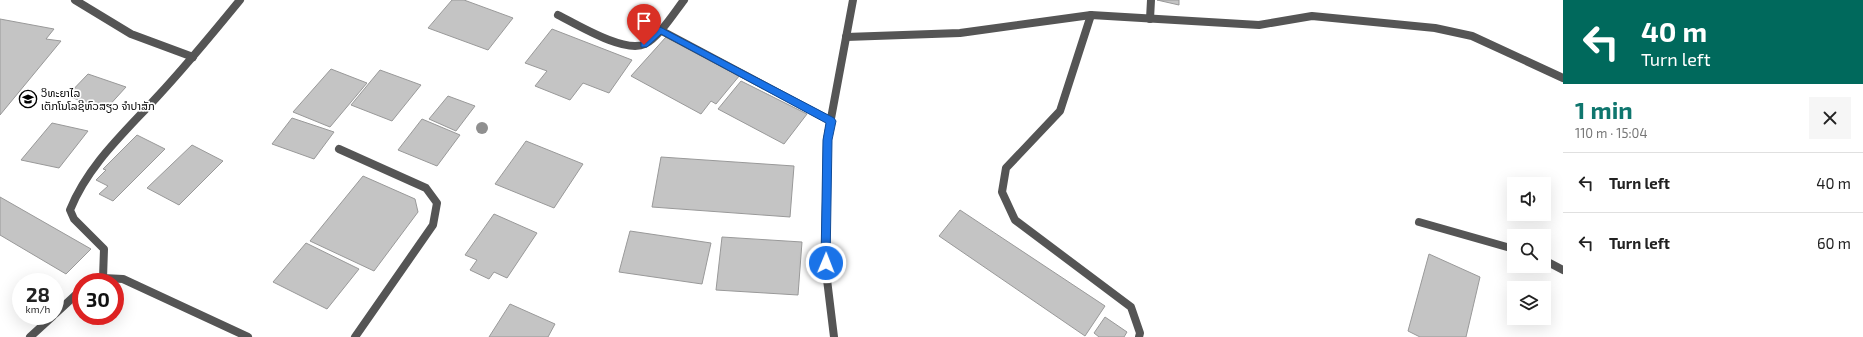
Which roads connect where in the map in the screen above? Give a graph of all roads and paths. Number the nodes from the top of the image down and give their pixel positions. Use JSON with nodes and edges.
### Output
{"nodes":[{"id":1,"x":75,"y":0,"type":"edge"},
{"id":2,"x":240,"y":0,"type":"edge"},
{"id":3,"x":684,"y":0,"type":"edge"},
{"id":4,"x":853,"y":0,"type":"edge"},
{"id":5,"x":1151,"y":0,"type":"edge"},
{"id":6,"x":558,"y":15,"type":"dead end"},
{"id":7,"x":1091,"y":15,"type":"junction"},
{"id":8,"x":1150,"y":19,"type":"junction"},
{"id":9,"x":660,"y":30,"type":"junction"},
{"id":10,"x":846,"y":37,"type":"junction"},
{"id":11,"x":193,"y":57,"type":"junction"},
{"id":12,"x":1563,"y":78,"type":"edge"},
{"id":13,"x":831,"y":121,"type":"junction"},
{"id":14,"x":339,"y":149,"type":"dead end"},
{"id":15,"x":1419,"y":222,"type":"dead end"},
{"id":16,"x":1507,"y":247,"type":"edge"},
{"id":17,"x":1551,"y":264,"type":"edge"},
{"id":18,"x":1563,"y":270,"type":"edge"},
{"id":19,"x":100,"y":273,"type":"edge"},
{"id":20,"x":124,"y":279,"type":"edge"},
{"id":21,"x":72,"y":298,"type":"edge"},
{"id":22,"x":64,"y":306,"type":"edge"},
{"id":23,"x":43,"y":325,"type":"edge"},
{"id":24,"x":30,"y":337,"type":"edge"},
{"id":25,"x":248,"y":337,"type":"edge"},
{"id":26,"x":355,"y":337,"type":"edge"},
{"id":27,"x":834,"y":337,"type":"edge"},
{"id":28,"x":1139,"y":337,"type":"edge"}],
"edges":[{"from":1,"to":11,"type":"street"},
{"from":2,"to":11,"type":"street"},
{"from":3,"to":9,"type":"street"},
{"from":4,"to":10,"type":"street"},
{"from":5,"to":8,"type":"street"},
{"from":6,"to":9,"type":"street"},
{"from":7,"to":8,"type":"street"},
{"from":7,"to":10,"type":"street"},
{"from":7,"to":28,"type":"street"},
{"from":8,"to":12,"type":"street"},
{"from":9,"to":13,"type":"street"},
{"from":10,"to":13,"type":"street"},
{"from":11,"to":19,"type":"street"},
{"from":13,"to":27,"type":"street"},
{"from":14,"to":26,"type":"street"},
{"from":15,"to":16,"type":"street"},
{"from":17,"to":18,"type":"street"},
{"from":20,"to":25,"type":"street"},
{"from":21,"to":22,"type":"street"},
{"from":23,"to":24,"type":"street"}]}
